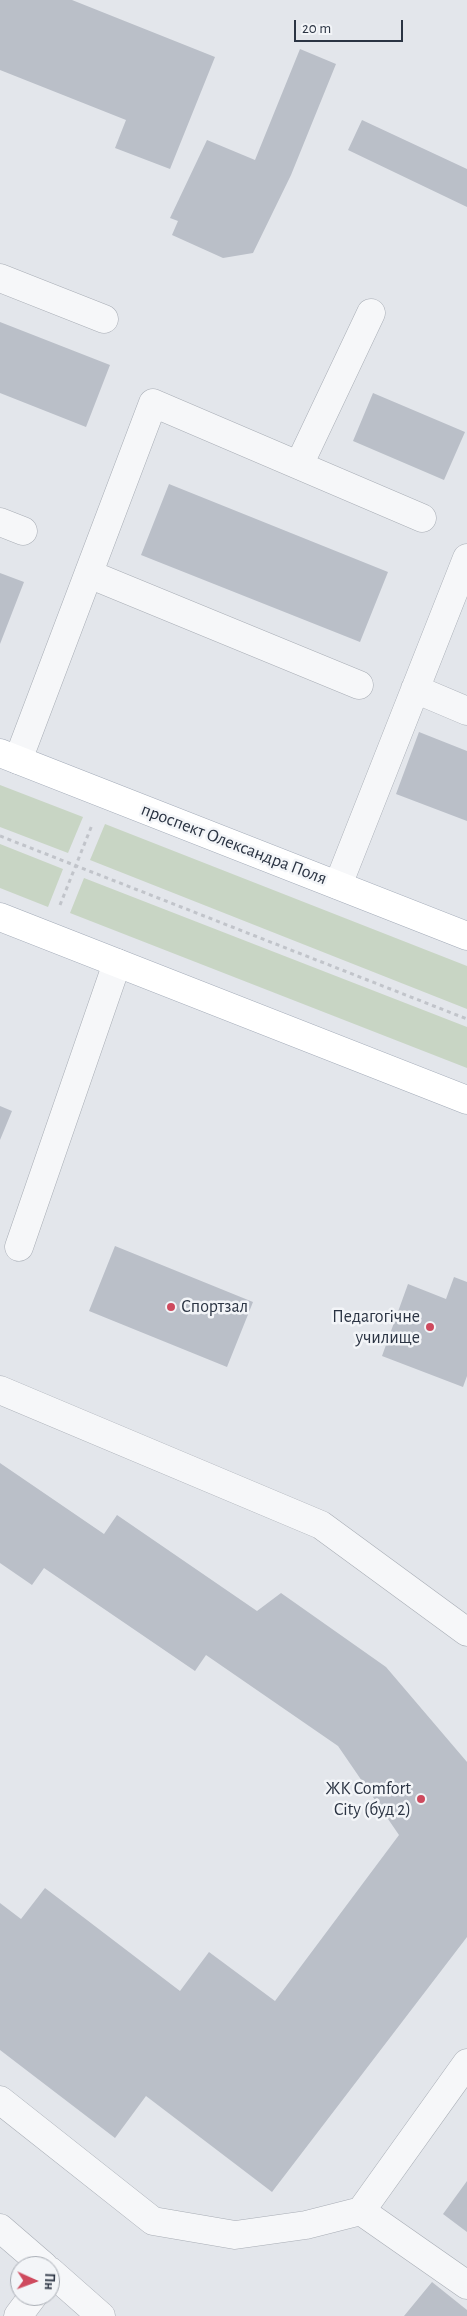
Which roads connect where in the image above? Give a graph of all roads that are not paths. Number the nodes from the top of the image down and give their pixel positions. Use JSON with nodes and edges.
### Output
{"nodes":[{"id":1,"x":0,"y":278,"type":"edge"},
{"id":2,"x":371,"y":314,"type":"dead end"},
{"id":3,"x":104,"y":319,"type":"dead end"},
{"id":4,"x":298,"y":465,"type":"junction"},
{"id":5,"x":422,"y":518,"type":"dead end"},
{"id":6,"x":467,"y":558,"type":"edge"},
{"id":7,"x":89,"y":574,"type":"junction"},
{"id":8,"x":359,"y":685,"type":"dead end"},
{"id":9,"x":415,"y":689,"type":"junction"},
{"id":10,"x":467,"y":711,"type":"edge"},
{"id":11,"x":9,"y":757,"type":"edge"},
{"id":12,"x":338,"y":885,"type":"junction"},
{"id":13,"x":0,"y":917,"type":"edge"},
{"id":14,"x":467,"y":936,"type":"edge"},
{"id":15,"x":117,"y":963,"type":"junction"},
{"id":16,"x":467,"y":1100,"type":"edge"},
{"id":17,"x":19,"y":1247,"type":"dead end"},
{"id":18,"x":0,"y":1390,"type":"edge"},
{"id":19,"x":467,"y":1632,"type":"edge"},
{"id":20,"x":467,"y":2063,"type":"edge"},
{"id":21,"x":0,"y":2100,"type":"edge"},
{"id":22,"x":361,"y":2211,"type":"junction"},
{"id":23,"x":0,"y":2228,"type":"edge"},
{"id":24,"x":32,"y":2256,"type":"edge"},
{"id":25,"x":60,"y":2281,"type":"edge"},
{"id":26,"x":467,"y":2285,"type":"edge"},
{"id":27,"x":101,"y":2316,"type":"edge"}],
"edges":[{"from":1,"to":3,"type":"street"},
{"from":2,"to":4,"type":"street"},
{"from":4,"to":5,"type":"street"},
{"from":4,"to":7,"type":"street"},
{"from":6,"to":9,"type":"street"},
{"from":7,"to":8,"type":"street"},
{"from":7,"to":11,"type":"street"},
{"from":9,"to":10,"type":"street"},
{"from":9,"to":12,"type":"street"},
{"from":11,"to":12,"type":"main road","name":"проспект Олександра Поля"},
{"from":12,"to":14,"type":"main road","name":"проспект Олександра Поля"},
{"from":13,"to":15,"type":"main road"},
{"from":15,"to":16,"type":"main road"},
{"from":15,"to":17,"type":"street"},
{"from":18,"to":19,"type":"street"},
{"from":20,"to":22,"type":"street"},
{"from":21,"to":22,"type":"street"},
{"from":22,"to":26,"type":"street"},
{"from":23,"to":24,"type":"street"},
{"from":25,"to":27,"type":"street"}]}
